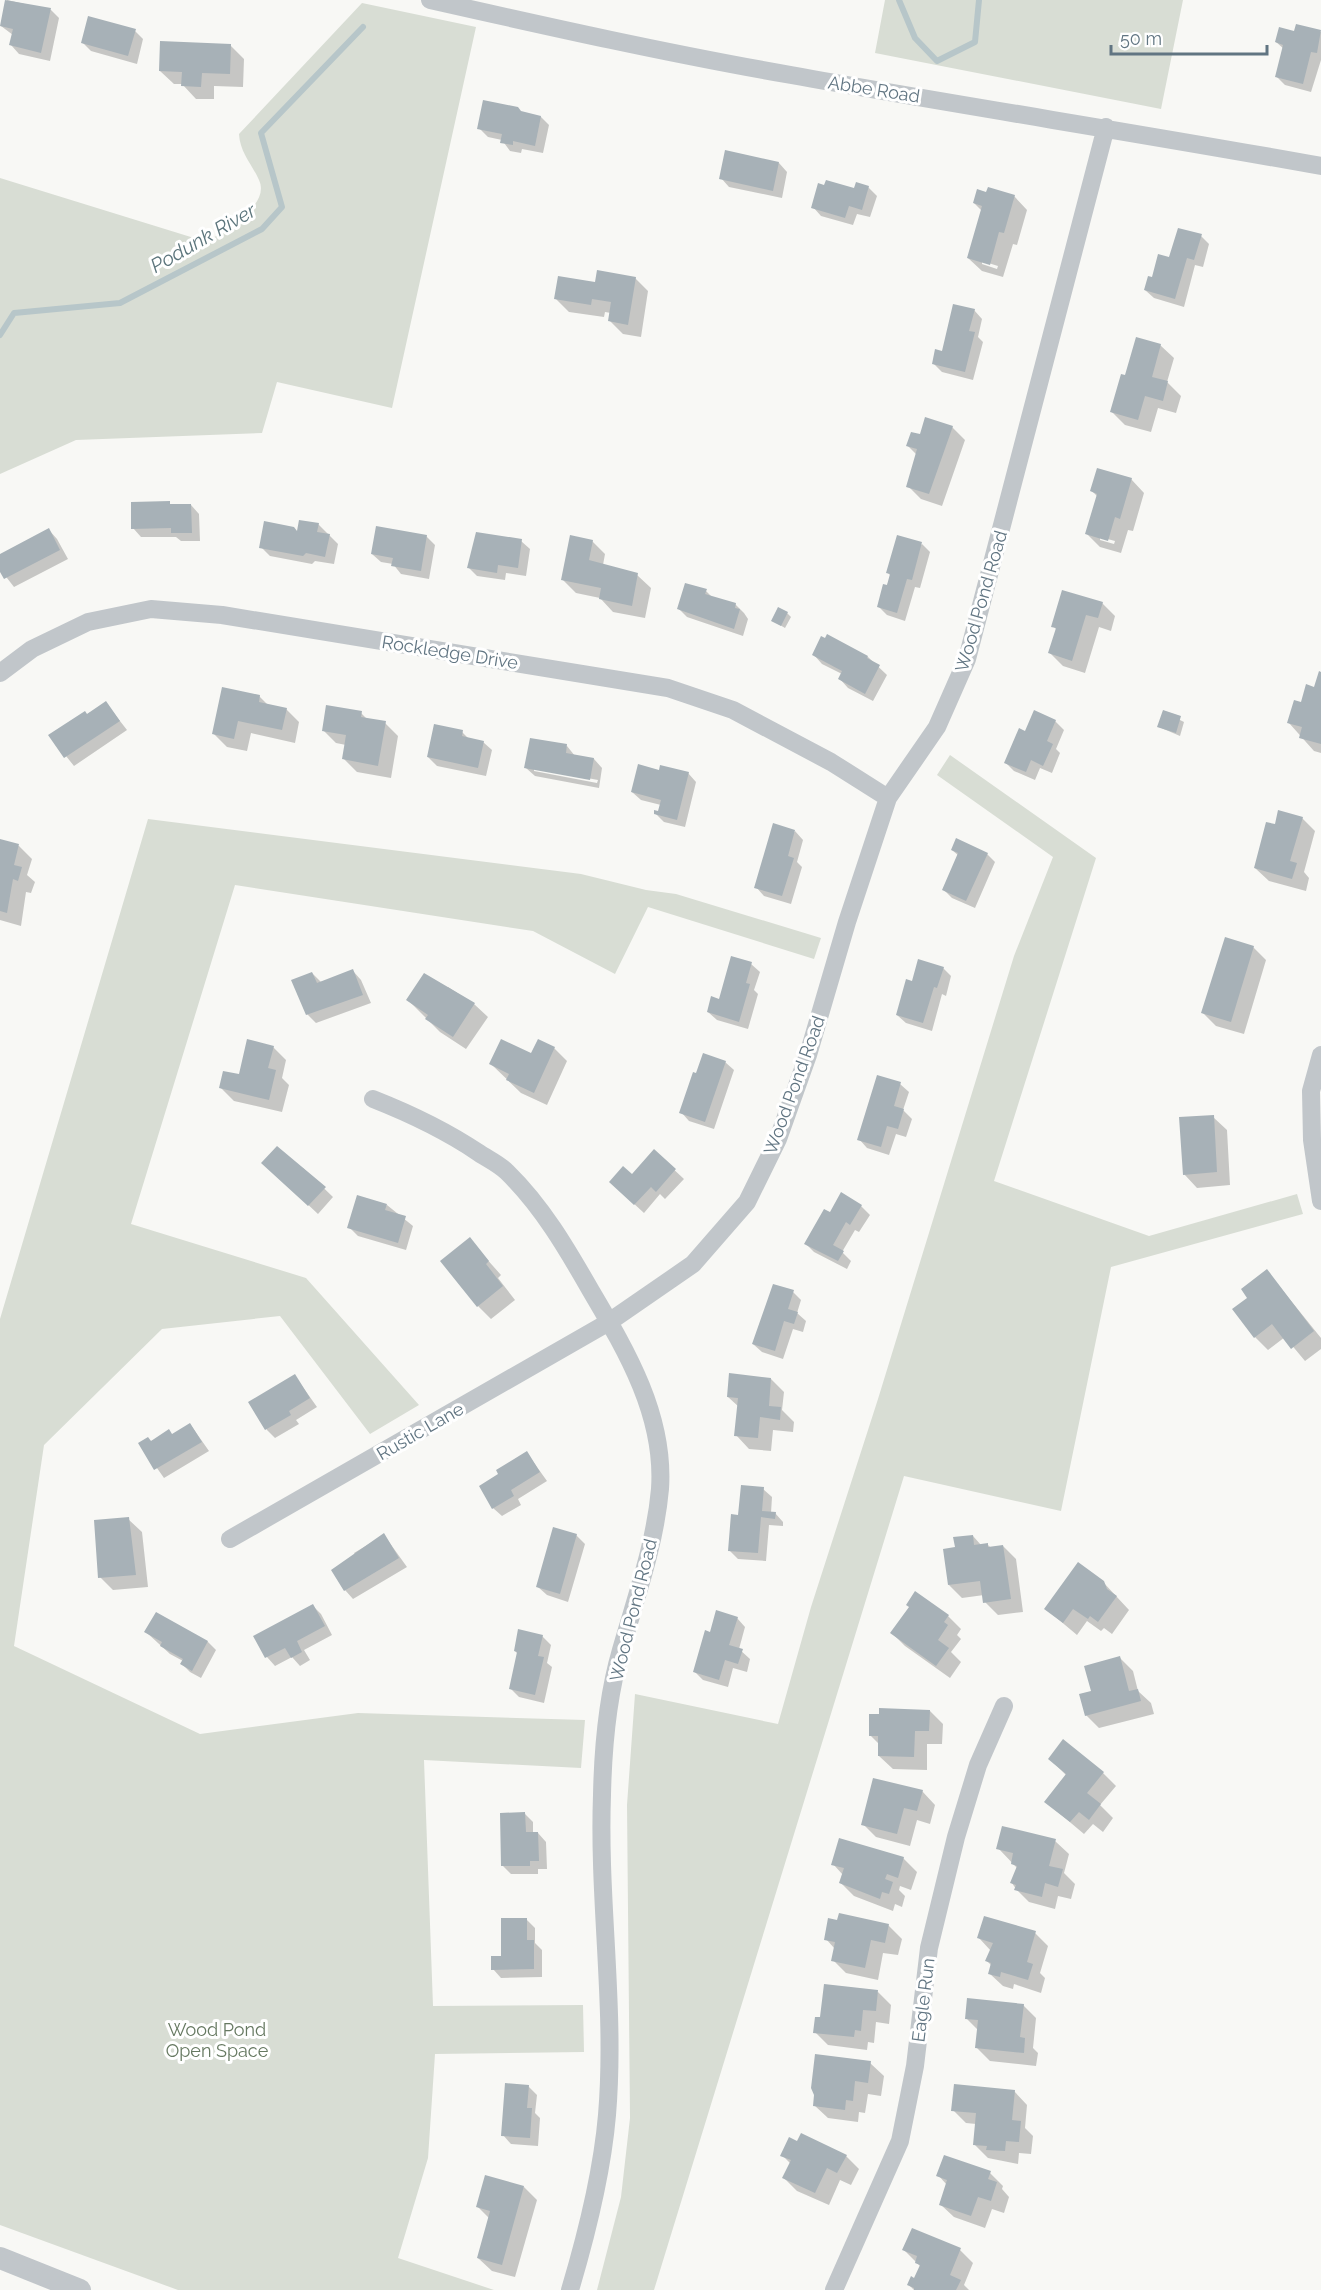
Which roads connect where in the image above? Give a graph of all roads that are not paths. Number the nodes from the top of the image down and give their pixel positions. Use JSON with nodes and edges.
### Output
{"nodes":[{"id":1,"x":430,"y":0,"type":"edge"},
{"id":2,"x":1106,"y":127,"type":"junction"},
{"id":3,"x":1321,"y":166,"type":"edge"},
{"id":4,"x":0,"y":673,"type":"edge"},
{"id":5,"x":888,"y":798,"type":"junction"},
{"id":6,"x":1321,"y":1055,"type":"edge"},
{"id":7,"x":373,"y":1099,"type":"dead end"},
{"id":8,"x":1321,"y":1201,"type":"edge"},
{"id":9,"x":609,"y":1322,"type":"junction"},
{"id":10,"x":231,"y":1539,"type":"dead end"},
{"id":11,"x":1004,"y":1706,"type":"dead end"},
{"id":12,"x":0,"y":2258,"type":"edge"},
{"id":13,"x":80,"y":2290,"type":"edge"},
{"id":14,"x":570,"y":2290,"type":"edge"},
{"id":15,"x":834,"y":2290,"type":"edge"}],
"edges":[{"from":1,"to":2,"type":"street","name":"Abbe Road"},
{"from":2,"to":3,"type":"street","name":"Abbe Road"},
{"from":2,"to":5,"type":"street","name":"Wood Pond Road"},
{"from":4,"to":5,"type":"street","name":"Rockledge Drive"},
{"from":5,"to":9,"type":"street","name":"Wood Pond Road"},
{"from":6,"to":8,"type":"street"},
{"from":7,"to":9,"type":"street"},
{"from":9,"to":10,"type":"street","name":"Rustic Lane"},
{"from":9,"to":14,"type":"street","name":"Wood Pond Road"},
{"from":11,"to":15,"type":"street","name":"Eagle Run"},
{"from":12,"to":13,"type":"street"}]}
